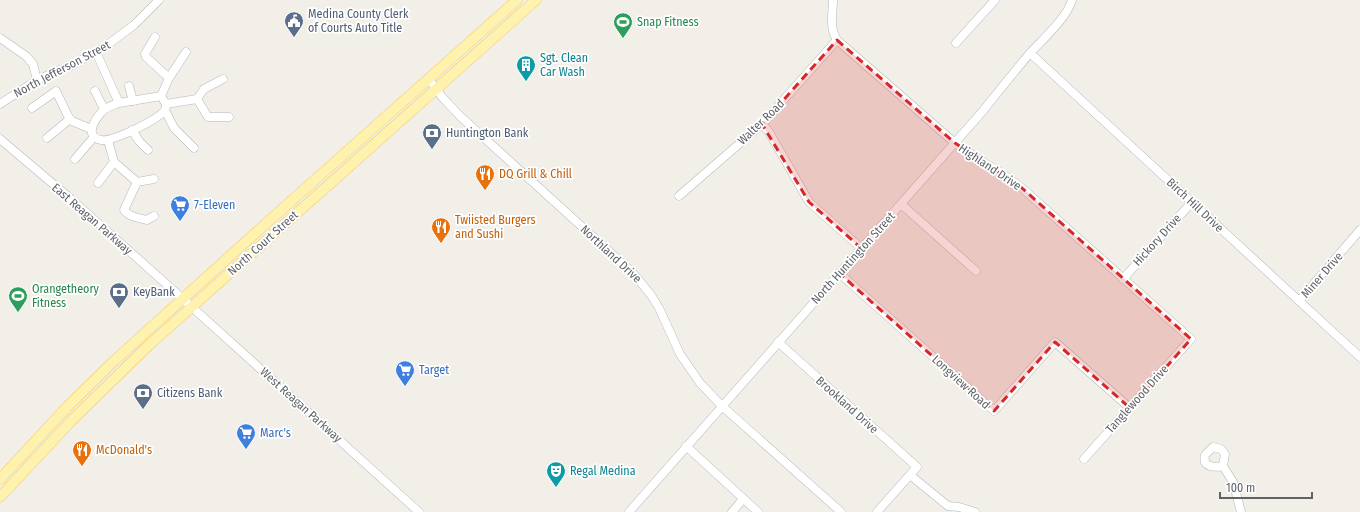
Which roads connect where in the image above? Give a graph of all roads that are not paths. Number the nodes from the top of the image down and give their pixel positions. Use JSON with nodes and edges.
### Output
{"nodes":[{"id":1,"x":159,"y":0,"type":"edge"},
{"id":2,"x":517,"y":0,"type":"edge"},
{"id":3,"x":536,"y":0,"type":"edge"},
{"id":4,"x":833,"y":0,"type":"edge"},
{"id":5,"x":995,"y":0,"type":"edge"},
{"id":6,"x":1072,"y":0,"type":"edge"},
{"id":7,"x":155,"y":37,"type":"dead end"},
{"id":8,"x":0,"y":38,"type":"edge"},
{"id":9,"x":837,"y":40,"type":"junction"},
{"id":10,"x":956,"y":43,"type":"dead end"},
{"id":11,"x":96,"y":52,"type":"junction"},
{"id":12,"x":186,"y":52,"type":"dead end"},
{"id":13,"x":1030,"y":54,"type":"junction"},
{"id":14,"x":169,"y":78,"type":"junction"},
{"id":15,"x":429,"y":79,"type":"junction"},
{"id":16,"x":37,"y":80,"type":"junction"},
{"id":17,"x":223,"y":80,"type":"dead end"},
{"id":18,"x":129,"y":86,"type":"dead end"},
{"id":19,"x":436,"y":89,"type":"junction"},
{"id":20,"x":95,"y":91,"type":"dead end"},
{"id":21,"x":161,"y":96,"type":"junction"},
{"id":22,"x":197,"y":100,"type":"junction"},
{"id":23,"x":132,"y":101,"type":"junction"},
{"id":24,"x":119,"y":103,"type":"junction"},
{"id":25,"x":0,"y":104,"type":"edge"},
{"id":26,"x":166,"y":107,"type":"junction"},
{"id":27,"x":32,"y":108,"type":"dead end"},
{"id":28,"x":104,"y":110,"type":"junction"},
{"id":29,"x":229,"y":117,"type":"dead end"},
{"id":30,"x":70,"y":118,"type":"junction"},
{"id":31,"x":762,"y":124,"type":"junction"},
{"id":32,"x":132,"y":130,"type":"junction"},
{"id":33,"x":93,"y":133,"type":"junction"},
{"id":34,"x":47,"y":138,"type":"dead end"},
{"id":35,"x":0,"y":139,"type":"edge"},
{"id":36,"x":108,"y":140,"type":"junction"},
{"id":37,"x":955,"y":143,"type":"junction"},
{"id":38,"x":194,"y":148,"type":"dead end"},
{"id":39,"x":148,"y":150,"type":"dead end"},
{"id":40,"x":75,"y":159,"type":"dead end"},
{"id":41,"x":114,"y":162,"type":"junction"},
{"id":42,"x":154,"y":179,"type":"dead end"},
{"id":43,"x":137,"y":182,"type":"junction"},
{"id":44,"x":98,"y":183,"type":"dead end"},
{"id":45,"x":679,"y":196,"type":"dead end"},
{"id":46,"x":1192,"y":202,"type":"junction"},
{"id":47,"x":901,"y":204,"type":"junction"},
{"id":48,"x":154,"y":216,"type":"dead end"},
{"id":49,"x":1360,"y":230,"type":"edge"},
{"id":50,"x":861,"y":248,"type":"junction"},
{"id":51,"x":976,"y":271,"type":"dead end"},
{"id":52,"x":839,"y":273,"type":"junction"},
{"id":53,"x":1123,"y":279,"type":"junction"},
{"id":54,"x":183,"y":299,"type":"junction"},
{"id":55,"x":1299,"y":301,"type":"junction"},
{"id":56,"x":192,"y":307,"type":"junction"},
{"id":57,"x":1191,"y":339,"type":"joint"},
{"id":58,"x":778,"y":342,"type":"junction"},
{"id":59,"x":1360,"y":357,"type":"edge"},
{"id":60,"x":722,"y":406,"type":"junction"},
{"id":61,"x":1130,"y":408,"type":"junction"},
{"id":62,"x":686,"y":446,"type":"junction"},
{"id":63,"x":1084,"y":459,"type":"dead end"},
{"id":64,"x":1223,"y":466,"type":"dead end"},
{"id":65,"x":910,"y":475,"type":"junction"},
{"id":66,"x":0,"y":479,"type":"edge"},
{"id":67,"x":0,"y":497,"type":"edge"},
{"id":68,"x":743,"y":499,"type":"junction"},
{"id":69,"x":419,"y":512,"type":"edge"},
{"id":70,"x":628,"y":512,"type":"edge"},
{"id":71,"x":732,"y":512,"type":"edge"},
{"id":72,"x":758,"y":512,"type":"edge"},
{"id":73,"x":840,"y":512,"type":"edge"},
{"id":74,"x":877,"y":512,"type":"edge"},
{"id":75,"x":975,"y":512,"type":"edge"},
{"id":76,"x":1241,"y":512,"type":"edge"}],
"edges":[{"from":1,"to":11,"type":"street","name":"North Jefferson Street"},
{"from":2,"to":15,"type":"main road","name":"North Court Street"},
{"from":3,"to":19,"type":"main road","name":"North Court Street"},
{"from":4,"to":9,"type":"street"},
{"from":5,"to":10,"type":"street"},
{"from":6,"to":13,"type":"street","name":"North Huntington Street"},
{"from":7,"to":14,"type":"street"},
{"from":8,"to":16,"type":"street"},
{"from":9,"to":31,"type":"street","name":"Walter Road"},
{"from":9,"to":37,"type":"street","name":"Highland Drive"},
{"from":11,"to":16,"type":"street","name":"North Jefferson Street"},
{"from":11,"to":24,"type":"street"},
{"from":12,"to":14,"type":"street"},
{"from":13,"to":37,"type":"street","name":"North Huntington Street"},
{"from":13,"to":46,"type":"street","name":"Birch Hill Drive"},
{"from":14,"to":21,"type":"street"},
{"from":15,"to":19,"type":"street","name":"Northland Drive"},
{"from":15,"to":54,"type":"main road","name":"North Court Street"},
{"from":16,"to":25,"type":"street","name":"North Jefferson Street"},
{"from":17,"to":22,"type":"street"},
{"from":18,"to":23,"type":"street"},
{"from":19,"to":56,"type":"main road","name":"North Court Street"},
{"from":19,"to":60,"type":"street","name":"Northland Drive"},
{"from":20,"to":28,"type":"street"},
{"from":21,"to":23,"type":"street"},
{"from":21,"to":26,"type":"street"},
{"from":22,"to":26,"type":"street"},
{"from":22,"to":29,"type":"street"},
{"from":23,"to":24,"type":"street"},
{"from":24,"to":28,"type":"street"},
{"from":26,"to":32,"type":"street"},
{"from":26,"to":38,"type":"street"},
{"from":27,"to":30,"type":"street"},
{"from":28,"to":33,"type":"street"},
{"from":30,"to":33,"type":"street"},
{"from":30,"to":34,"type":"street"},
{"from":31,"to":45,"type":"street","name":"Walter Road"},
{"from":31,"to":50,"type":"street"},
{"from":32,"to":36,"type":"street"},
{"from":32,"to":39,"type":"street"},
{"from":33,"to":36,"type":"street"},
{"from":33,"to":40,"type":"street"},
{"from":35,"to":54,"type":"street","name":"East Reagan Parkway"},
{"from":36,"to":41,"type":"street"},
{"from":37,"to":47,"type":"street","name":"North Huntington Street"},
{"from":37,"to":53,"type":"street","name":"Highland Drive"},
{"from":41,"to":43,"type":"street"},
{"from":41,"to":44,"type":"street"},
{"from":42,"to":43,"type":"street"},
{"from":43,"to":48,"type":"street"},
{"from":46,"to":53,"type":"street","name":"Hickory Drive"},
{"from":46,"to":55,"type":"street","name":"Birch Hill Drive"},
{"from":47,"to":50,"type":"street","name":"North Huntington Street"},
{"from":47,"to":51,"type":"street"},
{"from":49,"to":55,"type":"street","name":"Miner Drive"},
{"from":50,"to":52,"type":"street","name":"North Huntington Street"},
{"from":52,"to":58,"type":"street","name":"North Huntington Street"},
{"from":52,"to":61,"type":"street","name":"Longview Road"},
{"from":53,"to":57,"type":"street","name":"Highland Drive"},
{"from":54,"to":56,"type":"street","name":"West Reagan Parkway"},
{"from":54,"to":66,"type":"main road","name":"North Court Street"},
{"from":55,"to":59,"type":"street","name":"Birch Hill Drive"},
{"from":56,"to":67,"type":"main road","name":"North Court Street"},
{"from":56,"to":69,"type":"street","name":"West Reagan Parkway"},
{"from":57,"to":61,"type":"street","name":"Tanglewood Drive"},
{"from":58,"to":60,"type":"street","name":"North Huntington Street"},
{"from":58,"to":65,"type":"street","name":"Brookland Drive"},
{"from":60,"to":62,"type":"street","name":"North Huntington Street"},
{"from":60,"to":73,"type":"street","name":"Northland Drive"},
{"from":61,"to":63,"type":"street","name":"Tanglewood Drive"},
{"from":62,"to":68,"type":"street"},
{"from":62,"to":70,"type":"street","name":"North Huntington Street"},
{"from":64,"to":76,"type":"street"},
{"from":65,"to":74,"type":"street"},
{"from":65,"to":75,"type":"street"},
{"from":68,"to":71,"type":"street"},
{"from":68,"to":72,"type":"street"}]}
